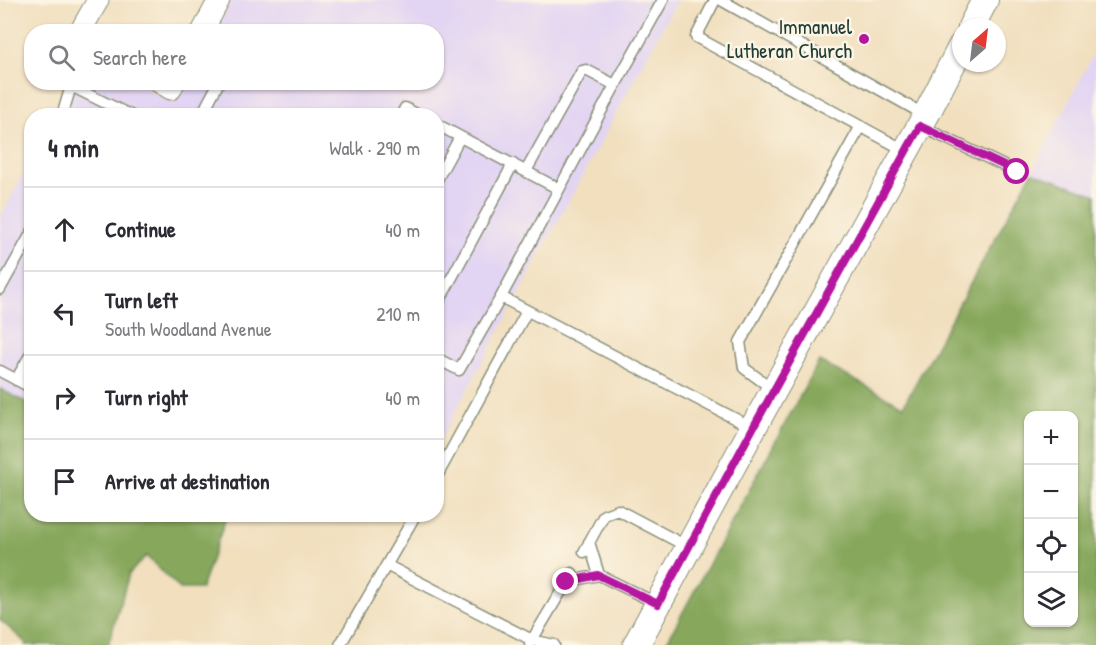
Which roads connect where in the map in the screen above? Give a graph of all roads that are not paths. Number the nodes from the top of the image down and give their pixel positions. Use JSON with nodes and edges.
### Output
{"nodes":[{"id":1,"x":98,"y":0,"type":"edge"},
{"id":2,"x":219,"y":0,"type":"edge"},
{"id":3,"x":663,"y":0,"type":"edge"},
{"id":4,"x":715,"y":0,"type":"edge"},
{"id":5,"x":721,"y":0,"type":"edge"},
{"id":6,"x":985,"y":0,"type":"edge"},
{"id":7,"x":976,"y":18,"type":"edge"},
{"id":8,"x":84,"y":24,"type":"edge"},
{"id":9,"x":206,"y":24,"type":"edge"},
{"id":10,"x":952,"y":64,"type":"edge"},
{"id":11,"x":615,"y":84,"type":"junction"},
{"id":12,"x":70,"y":90,"type":"edge"},
{"id":13,"x":79,"y":90,"type":"edge"},
{"id":14,"x":215,"y":90,"type":"edge"},
{"id":15,"x":64,"y":108,"type":"edge"},
{"id":16,"x":116,"y":108,"type":"edge"},
{"id":17,"x":205,"y":108,"type":"edge"},
{"id":18,"x":923,"y":120,"type":"junction"},
{"id":19,"x":861,"y":126,"type":"junction"},
{"id":20,"x":444,"y":128,"type":"edge"},
{"id":21,"x":460,"y":137,"type":"junction"},
{"id":22,"x":906,"y":151,"type":"junction"},
{"id":23,"x":513,"y":164,"type":"junction"},
{"id":24,"x":444,"y":166,"type":"edge"},
{"id":25,"x":526,"y":171,"type":"junction"},
{"id":26,"x":1017,"y":172,"type":"dead end"},
{"id":27,"x":560,"y":189,"type":"junction"},
{"id":28,"x":24,"y":246,"type":"edge"},
{"id":29,"x":0,"y":289,"type":"edge"},
{"id":30,"x":444,"y":292,"type":"edge"},
{"id":31,"x":501,"y":297,"type":"junction"},
{"id":32,"x":527,"y":311,"type":"junction"},
{"id":33,"x":444,"y":362,"type":"edge"},
{"id":34,"x":24,"y":366,"type":"edge"},
{"id":35,"x":0,"y":371,"type":"edge"},
{"id":36,"x":16,"y":380,"type":"junction"},
{"id":37,"x":24,"y":384,"type":"edge"},
{"id":38,"x":774,"y":390,"type":"junction"},
{"id":39,"x":753,"y":428,"type":"junction"},
{"id":40,"x":444,"y":463,"type":"edge"},
{"id":41,"x":412,"y":522,"type":"edge"},
{"id":42,"x":688,"y":547,"type":"junction"},
{"id":43,"x":388,"y":566,"type":"junction"},
{"id":44,"x":598,"y":575,"type":"junction"},
{"id":45,"x":658,"y":604,"type":"junction"},
{"id":46,"x":530,"y":643,"type":"edge"},
{"id":47,"x":340,"y":645,"type":"edge"},
{"id":48,"x":554,"y":645,"type":"edge"},
{"id":49,"x":636,"y":645,"type":"edge"}],
"edges":[{"from":1,"to":8,"type":"street"},
{"from":2,"to":9,"type":"street"},
{"from":3,"to":11,"type":"lane"},
{"from":4,"to":19,"type":"lane"},
{"from":5,"to":18,"type":"lane"},
{"from":6,"to":7,"type":"street"},
{"from":10,"to":18,"type":"street"},
{"from":11,"to":25,"type":"lane"},
{"from":11,"to":27,"type":"lane"},
{"from":12,"to":15,"type":"lane"},
{"from":13,"to":16,"type":"lane"},
{"from":14,"to":17,"type":"lane"},
{"from":18,"to":22,"type":"street"},
{"from":18,"to":26,"type":"lane"},
{"from":19,"to":22,"type":"lane"},
{"from":19,"to":38,"type":"lane"},
{"from":20,"to":21,"type":"lane"},
{"from":21,"to":23,"type":"lane"},
{"from":21,"to":24,"type":"lane"},
{"from":22,"to":38,"type":"street"},
{"from":23,"to":25,"type":"lane"},
{"from":23,"to":30,"type":"lane"},
{"from":25,"to":27,"type":"lane"},
{"from":27,"to":31,"type":"lane"},
{"from":28,"to":29,"type":"lane"},
{"from":31,"to":32,"type":"lane"},
{"from":31,"to":33,"type":"lane"},
{"from":32,"to":39,"type":"lane"},
{"from":32,"to":40,"type":"lane"},
{"from":34,"to":36,"type":"lane"},
{"from":35,"to":36,"type":"lane"},
{"from":36,"to":37,"type":"lane"},
{"from":38,"to":39,"type":"street"},
{"from":39,"to":42,"type":"street"},
{"from":41,"to":43,"type":"lane"},
{"from":42,"to":44,"type":"lane"},
{"from":42,"to":45,"type":"street"},
{"from":43,"to":46,"type":"lane"},
{"from":43,"to":47,"type":"lane"},
{"from":44,"to":45,"type":"lane"},
{"from":44,"to":46,"type":"lane"},
{"from":45,"to":49,"type":"street"},
{"from":46,"to":48,"type":"lane"}]}
